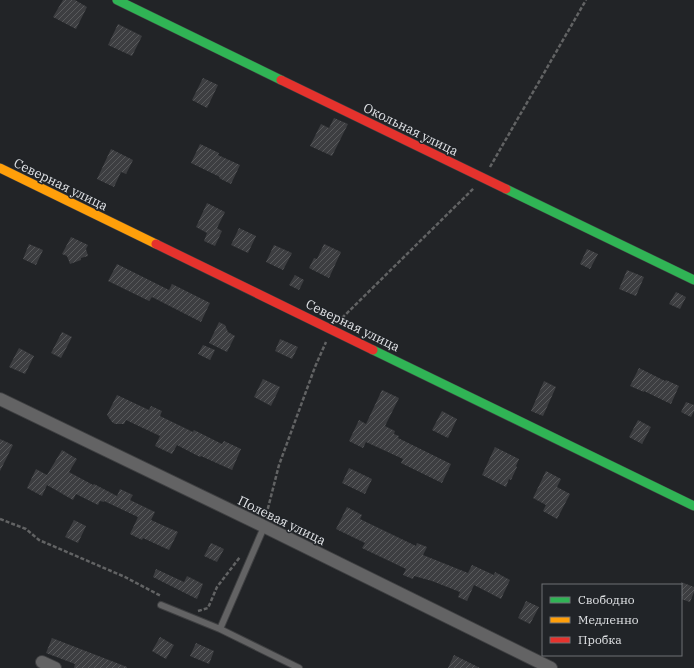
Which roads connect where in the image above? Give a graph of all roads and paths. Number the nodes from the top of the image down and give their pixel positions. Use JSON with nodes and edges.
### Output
{"nodes":[{"id":1,"x":117,"y":0,"type":"edge"},
{"id":2,"x":0,"y":168,"type":"edge"},
{"id":3,"x":694,"y":280,"type":"edge"},
{"id":4,"x":331,"y":329,"type":"junction"},
{"id":5,"x":0,"y":399,"type":"edge"},
{"id":6,"x":694,"y":506,"type":"edge"},
{"id":7,"x":0,"y":518,"type":"edge"},
{"id":8,"x":260,"y":524,"type":"junction"},
{"id":9,"x":241,"y":556,"type":"dead end"},
{"id":10,"x":164,"y":598,"type":"dead end"},
{"id":11,"x":161,"y":605,"type":"dead end"},
{"id":12,"x":195,"y":612,"type":"dead end"},
{"id":13,"x":220,"y":629,"type":"junction"},
{"id":14,"x":42,"y":662,"type":"dead end"},
{"id":15,"x":55,"y":668,"type":"edge"},
{"id":16,"x":299,"y":668,"type":"edge"},
{"id":17,"x":551,"y":668,"type":"edge"}],
"edges":[{"from":1,"to":3,"type":"street","name":"Окольная улица"},
{"from":2,"to":4,"type":"street","name":"Северная улица"},
{"from":4,"to":6,"type":"street","name":"Северная улица"},
{"from":4,"to":8,"type":"path"},
{"from":5,"to":8,"type":"street","name":"Полевая улица"},
{"from":7,"to":10,"type":"path"},
{"from":8,"to":13,"type":"lane"},
{"from":8,"to":17,"type":"street","name":"Полевая улица"},
{"from":9,"to":12,"type":"path"},
{"from":11,"to":13,"type":"lane"},
{"from":13,"to":16,"type":"lane"},
{"from":14,"to":15,"type":"street"}]}
